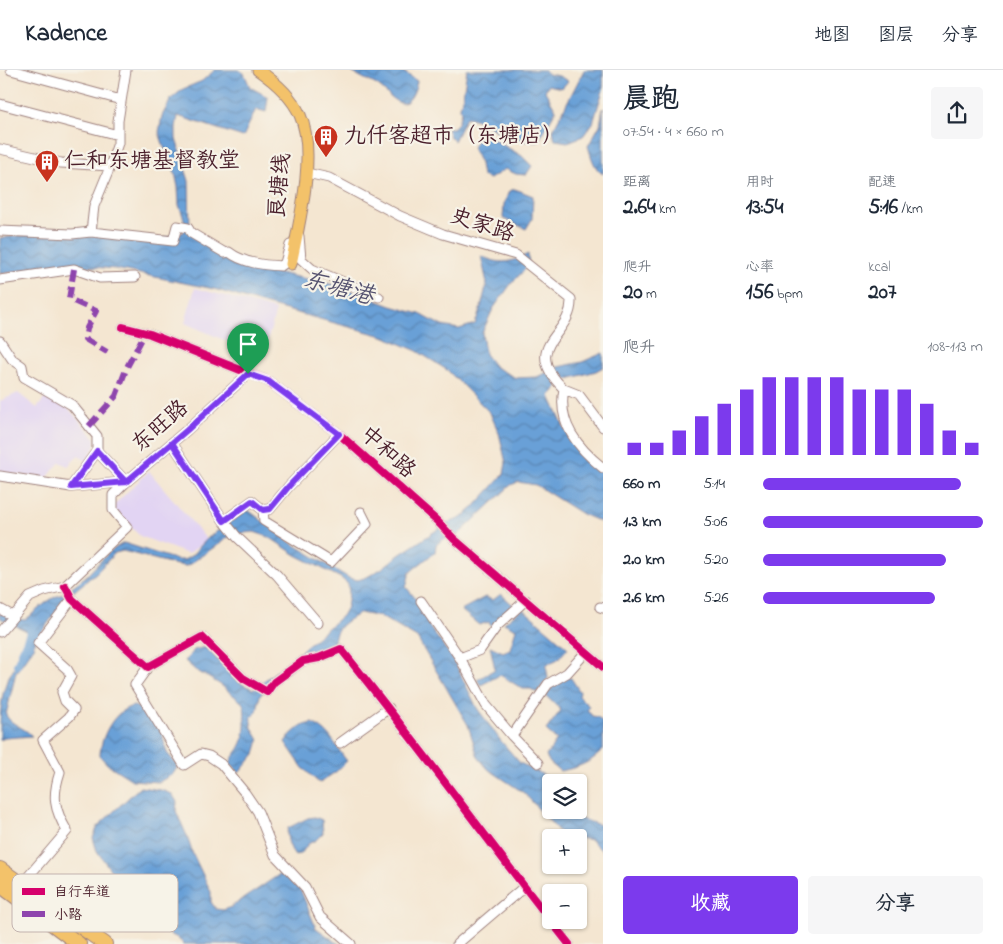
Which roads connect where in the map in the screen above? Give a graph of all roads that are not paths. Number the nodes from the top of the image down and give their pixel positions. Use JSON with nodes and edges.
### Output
{"nodes":[{"id":1,"x":11,"y":70,"type":"edge"},
{"id":2,"x":126,"y":70,"type":"edge"},
{"id":3,"x":258,"y":70,"type":"edge"},
{"id":4,"x":122,"y":100,"type":"junction"},
{"id":5,"x":0,"y":104,"type":"edge"},
{"id":6,"x":118,"y":135,"type":"junction"},
{"id":7,"x":0,"y":149,"type":"edge"},
{"id":8,"x":110,"y":166,"type":"junction"},
{"id":9,"x":307,"y":173,"type":"junction"},
{"id":10,"x":298,"y":229,"type":"junction"},
{"id":11,"x":0,"y":231,"type":"edge"},
{"id":12,"x":91,"y":232,"type":"junction"},
{"id":13,"x":292,"y":264,"type":"dead end"},
{"id":14,"x":135,"y":277,"type":"dead end"},
{"id":15,"x":0,"y":280,"type":"edge"},
{"id":16,"x":380,"y":297,"type":"dead end"},
{"id":17,"x":123,"y":327,"type":"dead end"},
{"id":18,"x":0,"y":341,"type":"edge"},
{"id":19,"x":248,"y":374,"type":"junction"},
{"id":20,"x":564,"y":389,"type":"junction"},
{"id":21,"x":603,"y":427,"type":"edge"},
{"id":22,"x":339,"y":434,"type":"junction"},
{"id":23,"x":172,"y":443,"type":"junction"},
{"id":24,"x":97,"y":451,"type":"junction"},
{"id":25,"x":603,"y":468,"type":"edge"},
{"id":26,"x":0,"y":476,"type":"edge"},
{"id":27,"x":126,"y":482,"type":"junction"},
{"id":28,"x":71,"y":487,"type":"junction"},
{"id":29,"x":263,"y":510,"type":"junction"},
{"id":30,"x":361,"y":512,"type":"dead end"},
{"id":31,"x":224,"y":521,"type":"junction"},
{"id":32,"x":69,"y":593,"type":"junction"},
{"id":33,"x":526,"y":600,"type":"junction"},
{"id":34,"x":421,"y":601,"type":"dead end"},
{"id":35,"x":0,"y":609,"type":"edge"},
{"id":36,"x":13,"y":616,"type":"junction"},
{"id":37,"x":318,"y":623,"type":"dead end"},
{"id":38,"x":0,"y":632,"type":"edge"},
{"id":39,"x":586,"y":652,"type":"junction"},
{"id":40,"x":460,"y":658,"type":"junction"},
{"id":41,"x":148,"y":667,"type":"junction"},
{"id":42,"x":603,"y":667,"type":"edge"},
{"id":43,"x":389,"y":708,"type":"junction"},
{"id":44,"x":512,"y":736,"type":"junction"},
{"id":45,"x":340,"y":743,"type":"dead end"},
{"id":46,"x":538,"y":763,"type":"dead end"},
{"id":47,"x":0,"y":870,"type":"edge"},
{"id":48,"x":30,"y":874,"type":"edge"},
{"id":49,"x":12,"y":879,"type":"edge"},
{"id":50,"x":0,"y":885,"type":"edge"},
{"id":51,"x":524,"y":887,"type":"junction"},
{"id":52,"x":12,"y":894,"type":"edge"},
{"id":53,"x":63,"y":932,"type":"edge"},
{"id":54,"x":88,"y":932,"type":"edge"},
{"id":55,"x":79,"y":944,"type":"edge"},
{"id":56,"x":105,"y":944,"type":"edge"},
{"id":57,"x":351,"y":944,"type":"edge"},
{"id":58,"x":457,"y":944,"type":"edge"},
{"id":59,"x":569,"y":944,"type":"edge"}],
"edges":[{"from":1,"to":4,"type":"street"},
{"from":2,"to":4,"type":"street"},
{"from":3,"to":9,"type":"main road","name":"良塘线"},
{"from":4,"to":6,"type":"street"},
{"from":5,"to":6,"type":"street"},
{"from":6,"to":8,"type":"street"},
{"from":7,"to":8,"type":"street"},
{"from":8,"to":12,"type":"street"},
{"from":9,"to":10,"type":"main road","name":"良塘线"},
{"from":9,"to":20,"type":"street","name":"史家路"},
{"from":10,"to":12,"type":"street"},
{"from":10,"to":13,"type":"main road","name":"良塘线"},
{"from":10,"to":16,"type":"street"},
{"from":11,"to":12,"type":"street"},
{"from":14,"to":15,"type":"street"},
{"from":17,"to":19,"type":"street","name":"中和路"},
{"from":18,"to":24,"type":"street"},
{"from":19,"to":22,"type":"street","name":"中和路"},
{"from":19,"to":23,"type":"street","name":"东旺路"},
{"from":20,"to":21,"type":"street","name":"史家路"},
{"from":20,"to":25,"type":"street"},
{"from":22,"to":29,"type":"street"},
{"from":22,"to":33,"type":"street","name":"中和路"},
{"from":23,"to":27,"type":"street","name":"东旺路"},
{"from":23,"to":31,"type":"street"},
{"from":24,"to":27,"type":"street"},
{"from":24,"to":28,"type":"street"},
{"from":26,"to":28,"type":"street","name":"东旺路"},
{"from":27,"to":28,"type":"street","name":"东旺路"},
{"from":27,"to":32,"type":"street"},
{"from":29,"to":30,"type":"street"},
{"from":29,"to":31,"type":"street"},
{"from":31,"to":37,"type":"street"},
{"from":32,"to":36,"type":"street"},
{"from":32,"to":41,"type":"street"},
{"from":32,"to":48,"type":"street"},
{"from":33,"to":39,"type":"street"},
{"from":33,"to":40,"type":"street"},
{"from":34,"to":40,"type":"street"},
{"from":35,"to":36,"type":"street"},
{"from":36,"to":38,"type":"street"},
{"from":39,"to":42,"type":"street"},
{"from":39,"to":44,"type":"street"},
{"from":40,"to":44,"type":"street"},
{"from":41,"to":43,"type":"street"},
{"from":41,"to":57,"type":"street"},
{"from":43,"to":45,"type":"street"},
{"from":43,"to":51,"type":"street"},
{"from":44,"to":46,"type":"street"},
{"from":47,"to":49,"type":"highway"},
{"from":50,"to":52,"type":"highway"},
{"from":51,"to":58,"type":"street"},
{"from":51,"to":59,"type":"street"},
{"from":53,"to":55,"type":"highway"},
{"from":54,"to":56,"type":"highway"}]}
